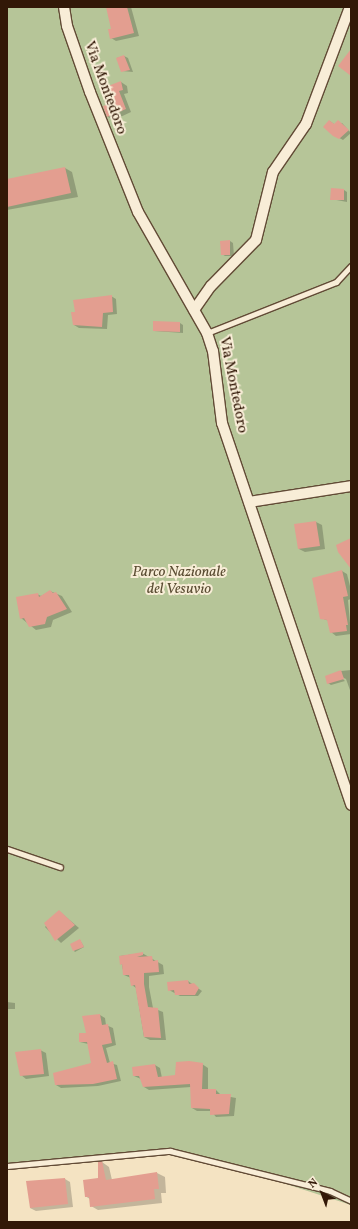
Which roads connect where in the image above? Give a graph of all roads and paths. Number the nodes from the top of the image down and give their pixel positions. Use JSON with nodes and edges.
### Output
{"nodes":[{"id":1,"x":64,"y":7,"type":"edge"},
{"id":2,"x":350,"y":7,"type":"edge"},
{"id":3,"x":351,"y":266,"type":"edge"},
{"id":4,"x":194,"y":310,"type":"junction"},
{"id":5,"x":207,"y":333,"type":"junction"},
{"id":6,"x":351,"y":486,"type":"edge"},
{"id":7,"x":249,"y":502,"type":"junction"},
{"id":8,"x":351,"y":805,"type":"edge"},
{"id":9,"x":7,"y":849,"type":"edge"},
{"id":10,"x":60,"y":867,"type":"dead end"},
{"id":11,"x":7,"y":1166,"type":"edge"},
{"id":12,"x":351,"y":1201,"type":"edge"}],
"edges":[{"from":1,"to":4,"type":"street","name":"Via Montedoro"},
{"from":2,"to":4,"type":"street"},
{"from":3,"to":5,"type":"lane"},
{"from":4,"to":5,"type":"street","name":"Via Montedoro"},
{"from":5,"to":7,"type":"street","name":"Via Montedoro"},
{"from":6,"to":7,"type":"street"},
{"from":7,"to":8,"type":"street","name":"Via Montedoro"},
{"from":9,"to":10,"type":"lane"},
{"from":11,"to":12,"type":"lane"}]}
